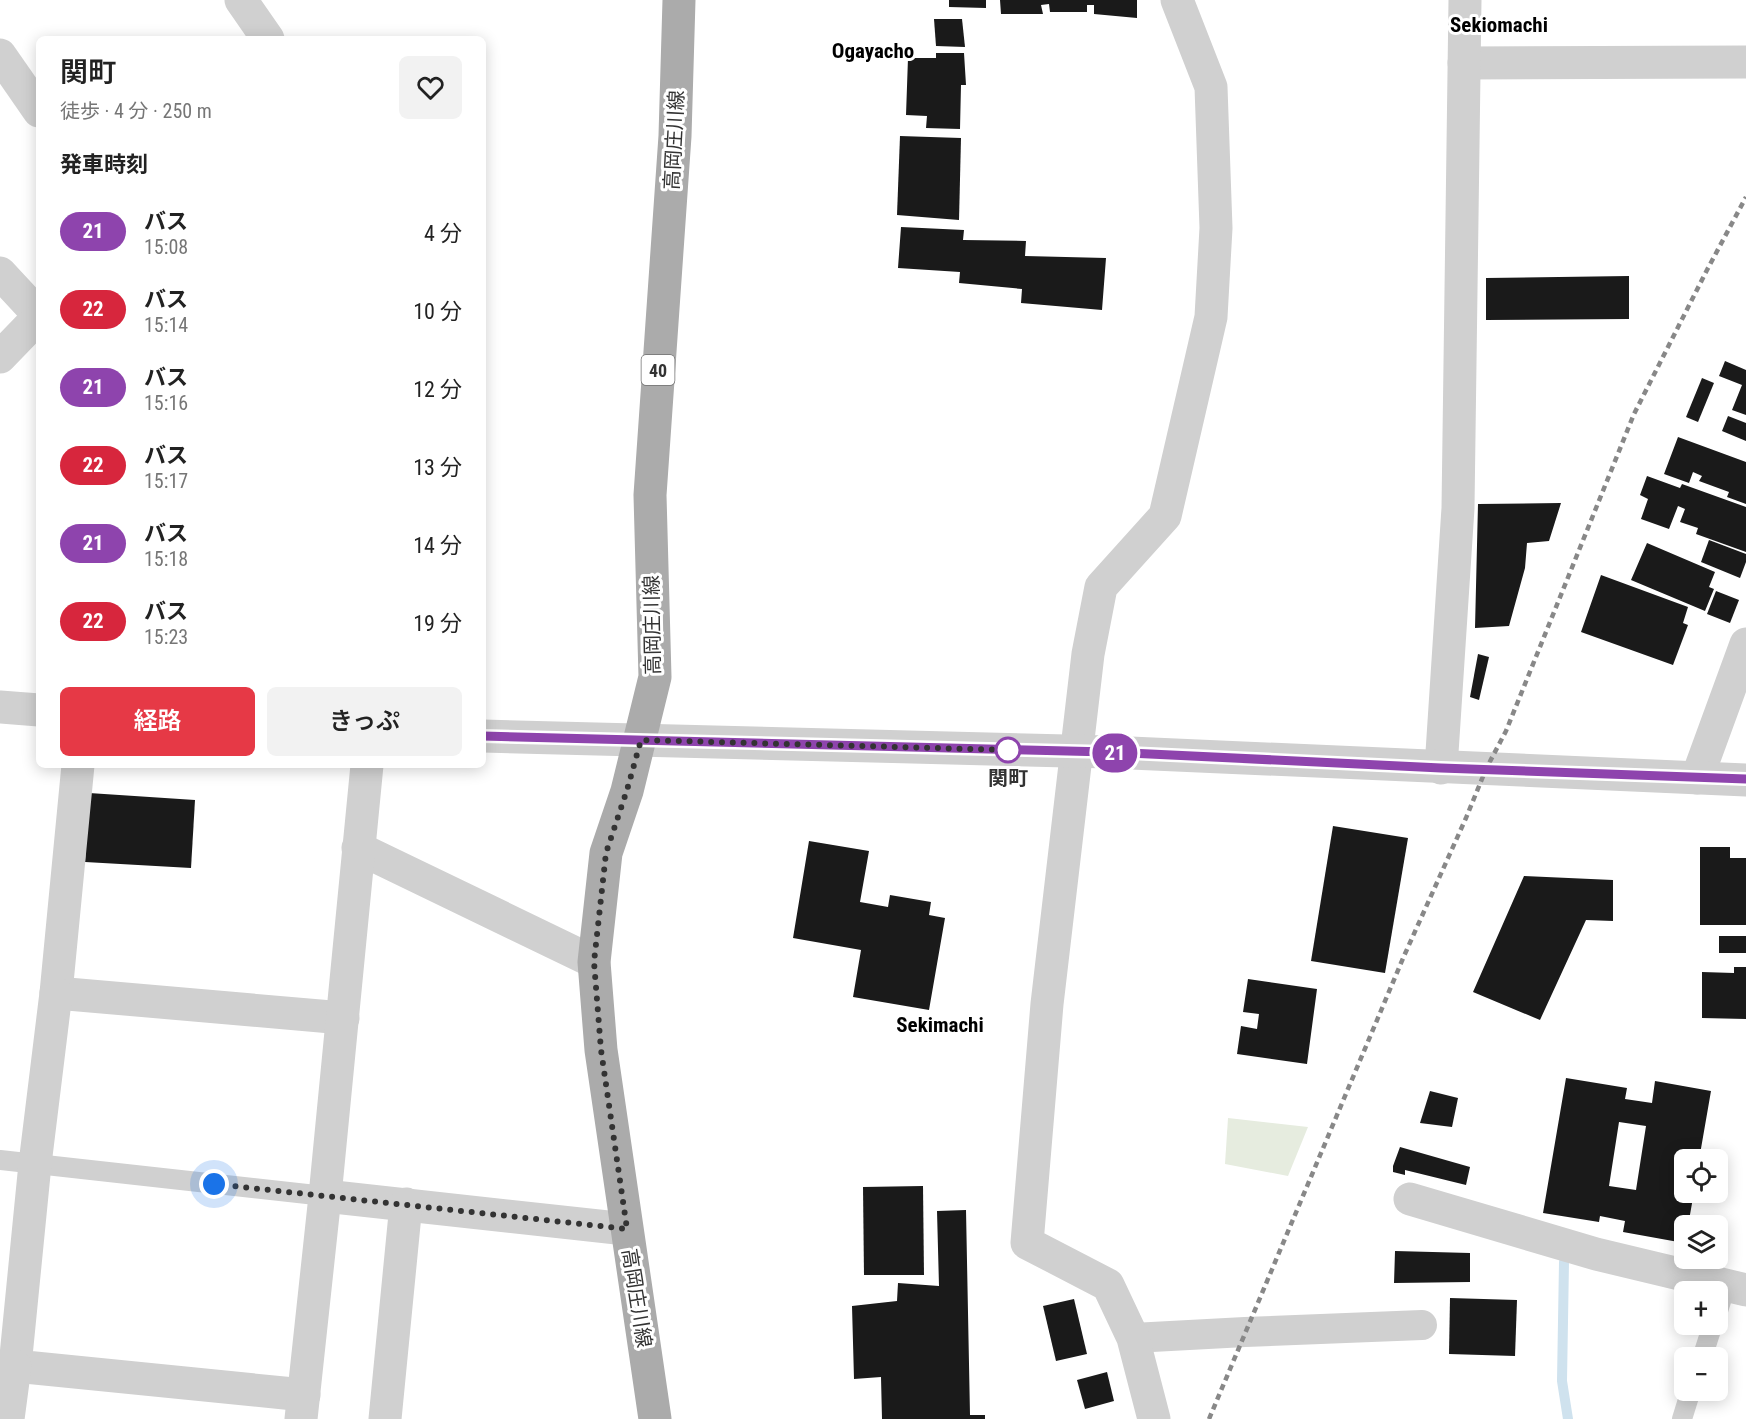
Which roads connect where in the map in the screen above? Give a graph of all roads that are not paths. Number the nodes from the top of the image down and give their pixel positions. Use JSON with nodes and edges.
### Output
{"nodes":[{"id":1,"x":241,"y":0,"type":"edge"},
{"id":2,"x":679,"y":0,"type":"edge"},
{"id":3,"x":1178,"y":0,"type":"edge"},
{"id":4,"x":1466,"y":0,"type":"edge"},
{"id":5,"x":266,"y":36,"type":"edge"},
{"id":6,"x":0,"y":54,"type":"edge"},
{"id":7,"x":1746,"y":62,"type":"edge"},
{"id":8,"x":1464,"y":63,"type":"junction"},
{"id":9,"x":10,"y":89,"type":"edge"},
{"id":10,"x":36,"y":109,"type":"edge"},
{"id":11,"x":0,"y":273,"type":"edge"},
{"id":12,"x":36,"y":326,"type":"edge"},
{"id":13,"x":0,"y":357,"type":"edge"},
{"id":14,"x":1746,"y":644,"type":"edge"},
{"id":15,"x":0,"y":707,"type":"edge"},
{"id":16,"x":36,"y":710,"type":"edge"},
{"id":17,"x":486,"y":736,"type":"edge"},
{"id":18,"x":641,"y":740,"type":"junction"},
{"id":19,"x":1077,"y":752,"type":"junction"},
{"id":20,"x":78,"y":768,"type":"edge"},
{"id":21,"x":368,"y":768,"type":"edge"},
{"id":22,"x":1441,"y":768,"type":"junction"},
{"id":23,"x":1697,"y":778,"type":"junction"},
{"id":24,"x":1746,"y":780,"type":"edge"},
{"id":25,"x":358,"y":848,"type":"junction"},
{"id":26,"x":594,"y":962,"type":"junction"},
{"id":27,"x":56,"y":993,"type":"junction"},
{"id":28,"x":343,"y":1018,"type":"junction"},
{"id":29,"x":0,"y":1160,"type":"edge"},
{"id":30,"x":35,"y":1164,"type":"junction"},
{"id":31,"x":325,"y":1196,"type":"junction"},
{"id":32,"x":1410,"y":1199,"type":"dead end"},
{"id":33,"x":406,"y":1204,"type":"junction"},
{"id":34,"x":627,"y":1229,"type":"junction"},
{"id":35,"x":1730,"y":1295,"type":"edge"},
{"id":36,"x":1422,"y":1325,"type":"dead end"},
{"id":37,"x":1133,"y":1338,"type":"junction"},
{"id":38,"x":15,"y":1366,"type":"junction"},
{"id":39,"x":1688,"y":1401,"type":"edge"},
{"id":40,"x":302,"y":1407,"type":"edge"},
{"id":41,"x":8,"y":1419,"type":"edge"},
{"id":42,"x":385,"y":1419,"type":"edge"},
{"id":43,"x":655,"y":1419,"type":"edge"},
{"id":44,"x":1154,"y":1419,"type":"edge"},
{"id":45,"x":1682,"y":1419,"type":"edge"}],
"edges":[{"from":1,"to":5,"type":"street"},
{"from":2,"to":18,"type":"main road","name":"高岡庄川線","number":"40"},
{"from":3,"to":19,"type":"street"},
{"from":4,"to":8,"type":"street"},
{"from":6,"to":9,"type":"street"},
{"from":7,"to":8,"type":"street"},
{"from":8,"to":22,"type":"street"},
{"from":9,"to":10,"type":"street"},
{"from":11,"to":12,"type":"street"},
{"from":12,"to":13,"type":"street"},
{"from":14,"to":23,"type":"street"},
{"from":15,"to":16,"type":"street"},
{"from":17,"to":18,"type":"street"},
{"from":18,"to":19,"type":"street"},
{"from":18,"to":26,"type":"main road","name":"高岡庄川線","number":"40"},
{"from":19,"to":22,"type":"street"},
{"from":19,"to":37,"type":"street"},
{"from":20,"to":27,"type":"street"},
{"from":21,"to":25,"type":"street"},
{"from":22,"to":23,"type":"street"},
{"from":23,"to":24,"type":"street"},
{"from":25,"to":26,"type":"street"},
{"from":25,"to":28,"type":"street"},
{"from":26,"to":34,"type":"main road","name":"高岡庄川線","number":"40"},
{"from":27,"to":28,"type":"street"},
{"from":27,"to":30,"type":"street"},
{"from":28,"to":31,"type":"street"},
{"from":29,"to":30,"type":"lane"},
{"from":30,"to":31,"type":"lane"},
{"from":30,"to":38,"type":"street"},
{"from":31,"to":33,"type":"street"},
{"from":31,"to":40,"type":"street"},
{"from":32,"to":35,"type":"street"},
{"from":33,"to":34,"type":"street"},
{"from":33,"to":42,"type":"street"},
{"from":34,"to":43,"type":"main road","name":"高岡庄川線","number":"40"},
{"from":36,"to":37,"type":"street"},
{"from":37,"to":44,"type":"street"},
{"from":38,"to":40,"type":"street"},
{"from":38,"to":41,"type":"street"},
{"from":39,"to":45,"type":"lane"}]}
